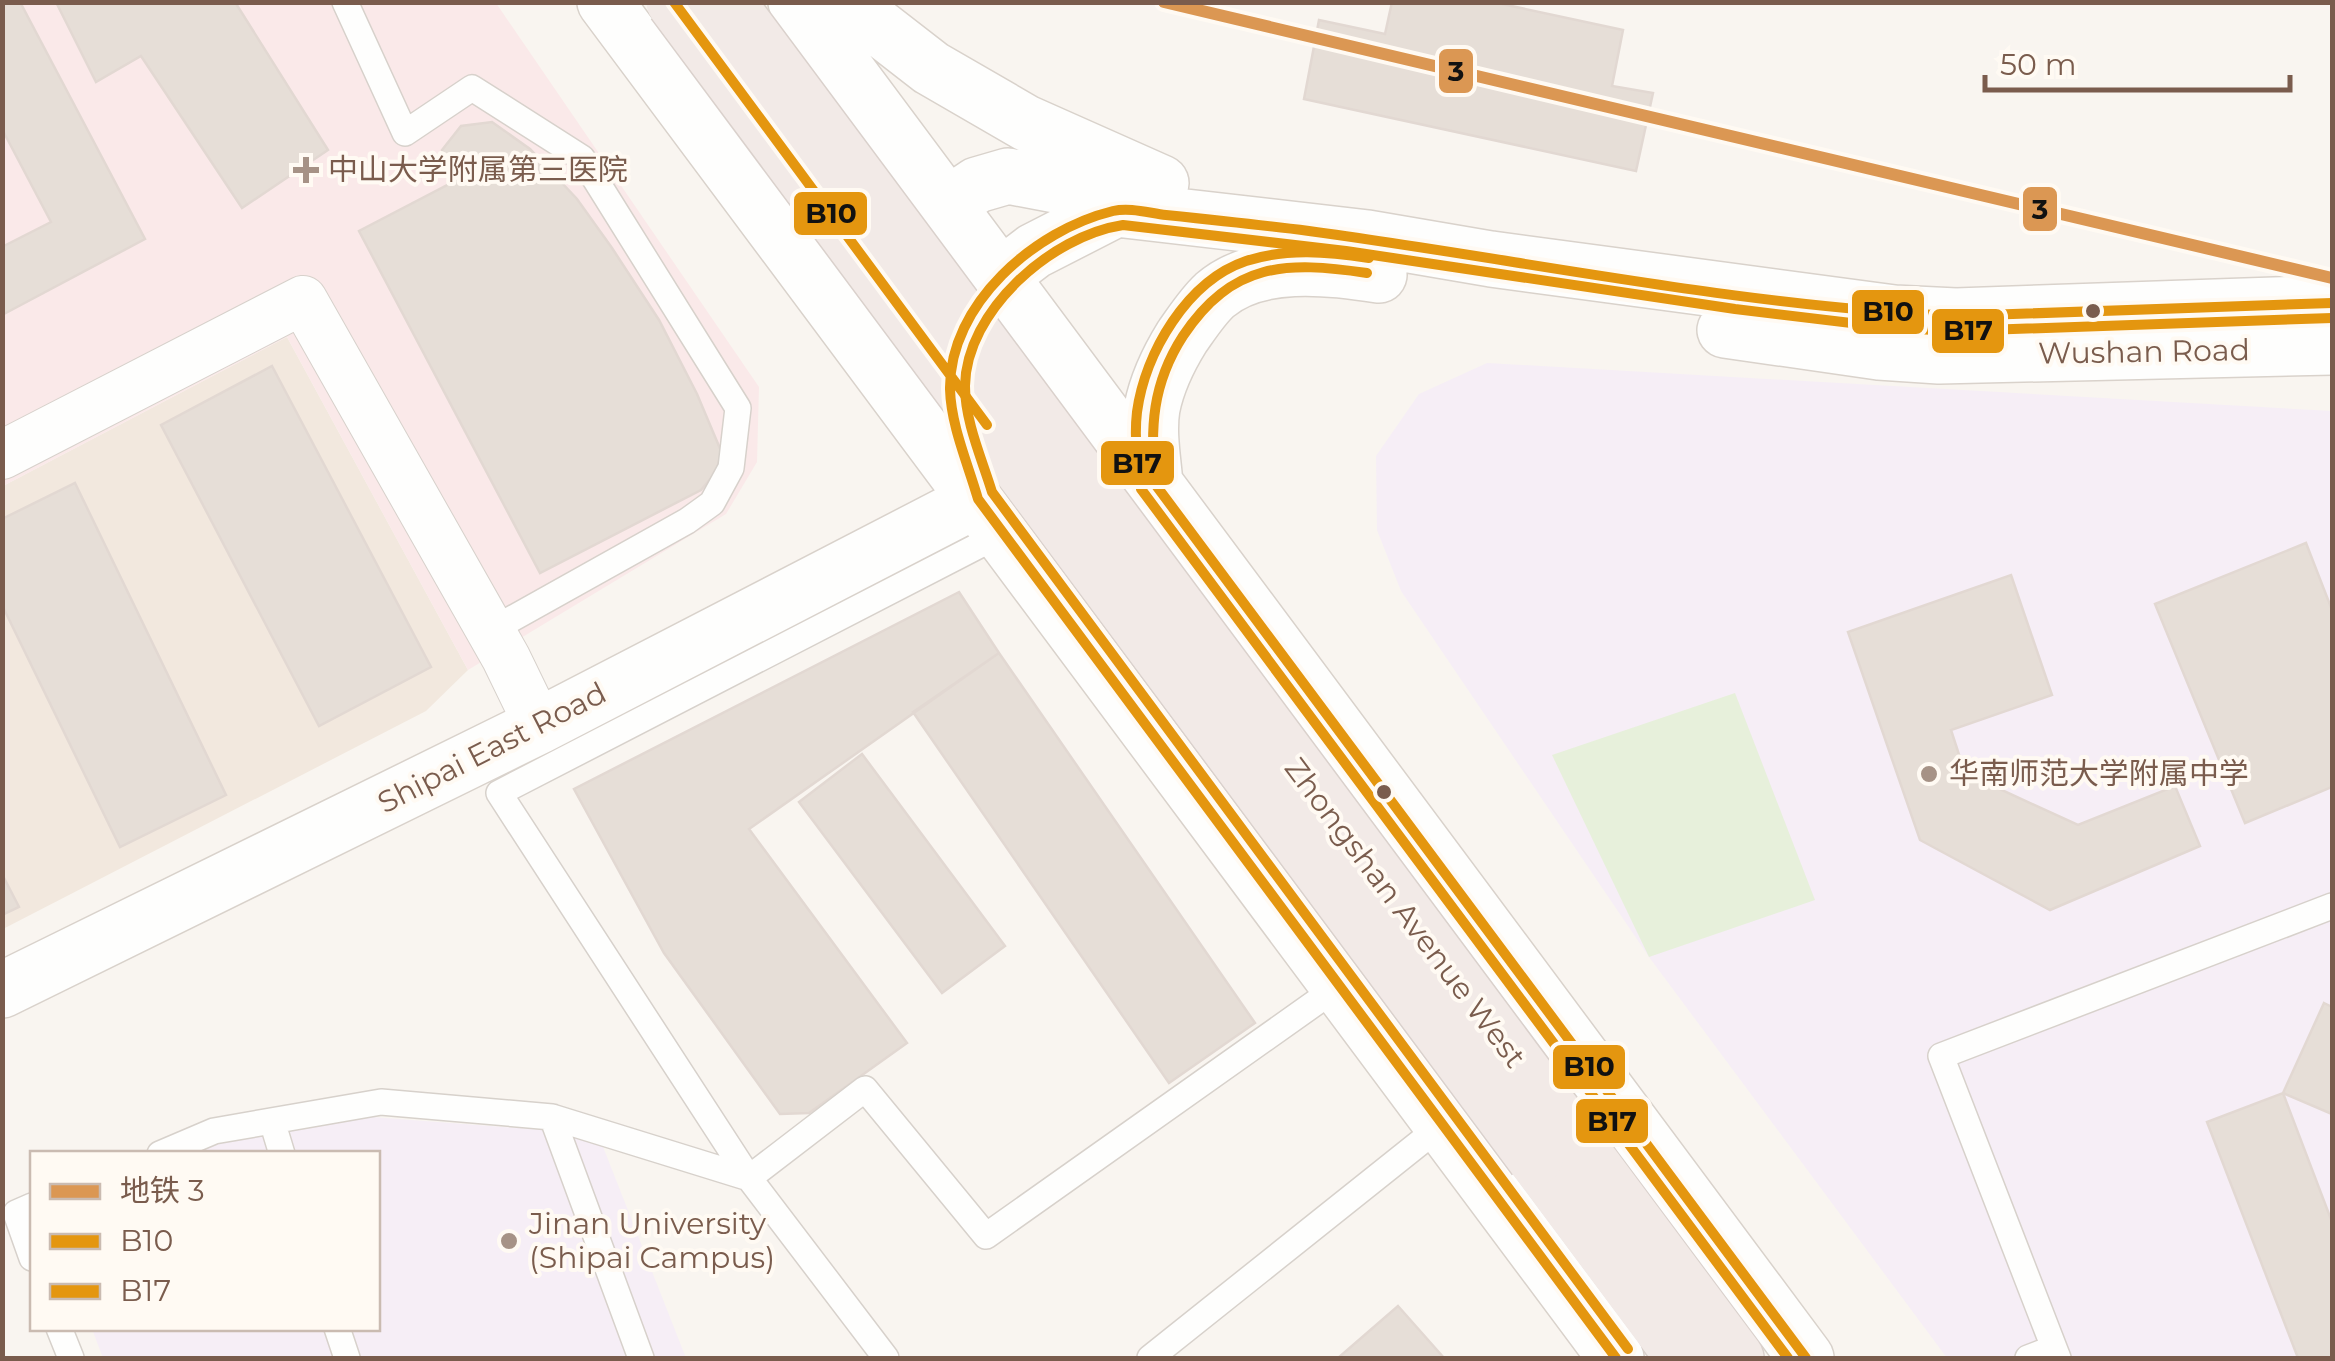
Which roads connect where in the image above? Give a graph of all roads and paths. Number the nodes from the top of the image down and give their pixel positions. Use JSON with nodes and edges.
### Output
{"nodes":[{"id":1,"x":345,"y":2,"type":"edge"},
{"id":2,"x":606,"y":2,"type":"edge"},
{"id":3,"x":674,"y":2,"type":"edge"},
{"id":4,"x":728,"y":2,"type":"edge"},
{"id":5,"x":761,"y":2,"type":"edge"},
{"id":6,"x":796,"y":2,"type":"edge"},
{"id":7,"x":846,"y":2,"type":"edge"},
{"id":8,"x":644,"y":55,"type":"junction"},
{"id":9,"x":946,"y":204,"type":"junction"},
{"id":10,"x":1250,"y":224,"type":"junction"},
{"id":11,"x":1000,"y":277,"type":"junction"},
{"id":12,"x":827,"y":300,"type":"junction"},
{"id":13,"x":2332,"y":303,"type":"edge"},
{"id":14,"x":2332,"y":347,"type":"edge"},
{"id":15,"x":2,"y":454,"type":"edge"},
{"id":16,"x":1155,"y":484,"type":"junction"},
{"id":17,"x":991,"y":516,"type":"junction"},
{"id":18,"x":1129,"y":578,"type":"junction"},
{"id":19,"x":490,"y":630,"type":"junction"},
{"id":20,"x":1302,"y":683,"type":"junction"},
{"id":21,"x":539,"y":726,"type":"junction"},
{"id":22,"x":1182,"y":776,"type":"junction"},
{"id":23,"x":2332,"y":906,"type":"edge"},
{"id":24,"x":1339,"y":986,"type":"junction"},
{"id":25,"x":2,"y":990,"type":"edge"},
{"id":26,"x":552,"y":1118,"type":"junction"},
{"id":27,"x":272,"y":1121,"type":"junction"},
{"id":28,"x":1442,"y":1125,"type":"junction"},
{"id":29,"x":1552,"y":1145,"type":"junction"},
{"id":30,"x":167,"y":1151,"type":"edge"},
{"id":31,"x":281,"y":1151,"type":"edge"},
{"id":32,"x":749,"y":1178,"type":"junction"},
{"id":33,"x":30,"y":1207,"type":"edge"},
{"id":34,"x":30,"y":1252,"type":"edge"},
{"id":35,"x":61,"y":1331,"type":"edge"},
{"id":36,"x":338,"y":1331,"type":"edge"},
{"id":37,"x":2056,"y":1353,"type":"edge"},
{"id":38,"x":71,"y":1358,"type":"edge"},
{"id":39,"x":346,"y":1358,"type":"edge"},
{"id":40,"x":641,"y":1358,"type":"edge"},
{"id":41,"x":886,"y":1358,"type":"edge"},
{"id":42,"x":1150,"y":1358,"type":"edge"},
{"id":43,"x":1616,"y":1358,"type":"edge"},
{"id":44,"x":1684,"y":1358,"type":"edge"},
{"id":45,"x":1736,"y":1358,"type":"edge"},
{"id":46,"x":1806,"y":1358,"type":"edge"},
{"id":47,"x":2028,"y":1358,"type":"edge"}],
"edges":[{"from":1,"to":19,"type":"lane"},
{"from":2,"to":8,"type":"main road"},
{"from":3,"to":18,"type":"highway","bridge":true},
{"from":4,"to":18,"type":"highway","bridge":true},
{"from":5,"to":8,"type":"main road"},
{"from":6,"to":9,"type":"main road"},
{"from":7,"to":10,"type":"main road"},
{"from":8,"to":12,"type":"main road"},
{"from":9,"to":10,"type":"main road","name":"Wushan Road"},
{"from":9,"to":11,"type":"main road"},
{"from":9,"to":12,"type":"main road","name":"Wushan Road"},
{"from":10,"to":11,"type":"main road","name":"Wushan Road"},
{"from":10,"to":13,"type":"main road","name":"Wushan Road"},
{"from":11,"to":16,"type":"main road"},
{"from":11,"to":17,"type":"main road","name":"Wushan Road"},
{"from":12,"to":17,"type":"main road"},
{"from":14,"to":16,"type":"main road","name":"Wushan Road"},
{"from":15,"to":19,"type":"street"},
{"from":16,"to":20,"type":"main road"},
{"from":17,"to":21,"type":"main road","name":"Shipai East Road"},
{"from":17,"to":22,"type":"main road"},
{"from":17,"to":32,"type":"lane"},
{"from":18,"to":29,"type":"highway","name":"Zhongshan Avenue West","bridge":true},
{"from":19,"to":21,"type":"street"},
{"from":20,"to":22,"type":"main road"},
{"from":20,"to":46,"type":"main road"},
{"from":21,"to":25,"type":"main road","name":"Shipai East Road"},
{"from":22,"to":24,"type":"main road"},
{"from":23,"to":37,"type":"lane"},
{"from":24,"to":28,"type":"main road"},
{"from":24,"to":32,"type":"lane"},
{"from":26,"to":27,"type":"lane"},
{"from":26,"to":32,"type":"lane"},
{"from":26,"to":40,"type":"lane"},
{"from":27,"to":30,"type":"lane"},
{"from":27,"to":31,"type":"lane"},
{"from":28,"to":42,"type":"lane"},
{"from":28,"to":43,"type":"main road"},
{"from":29,"to":44,"type":"highway","name":"Zhongshan Avenue West"},
{"from":29,"to":45,"type":"highway","name":"Zhongshan Avenue West"},
{"from":32,"to":41,"type":"lane"},
{"from":33,"to":34,"type":"lane"},
{"from":35,"to":38,"type":"lane"},
{"from":36,"to":39,"type":"lane"},
{"from":37,"to":47,"type":"lane"}]}
